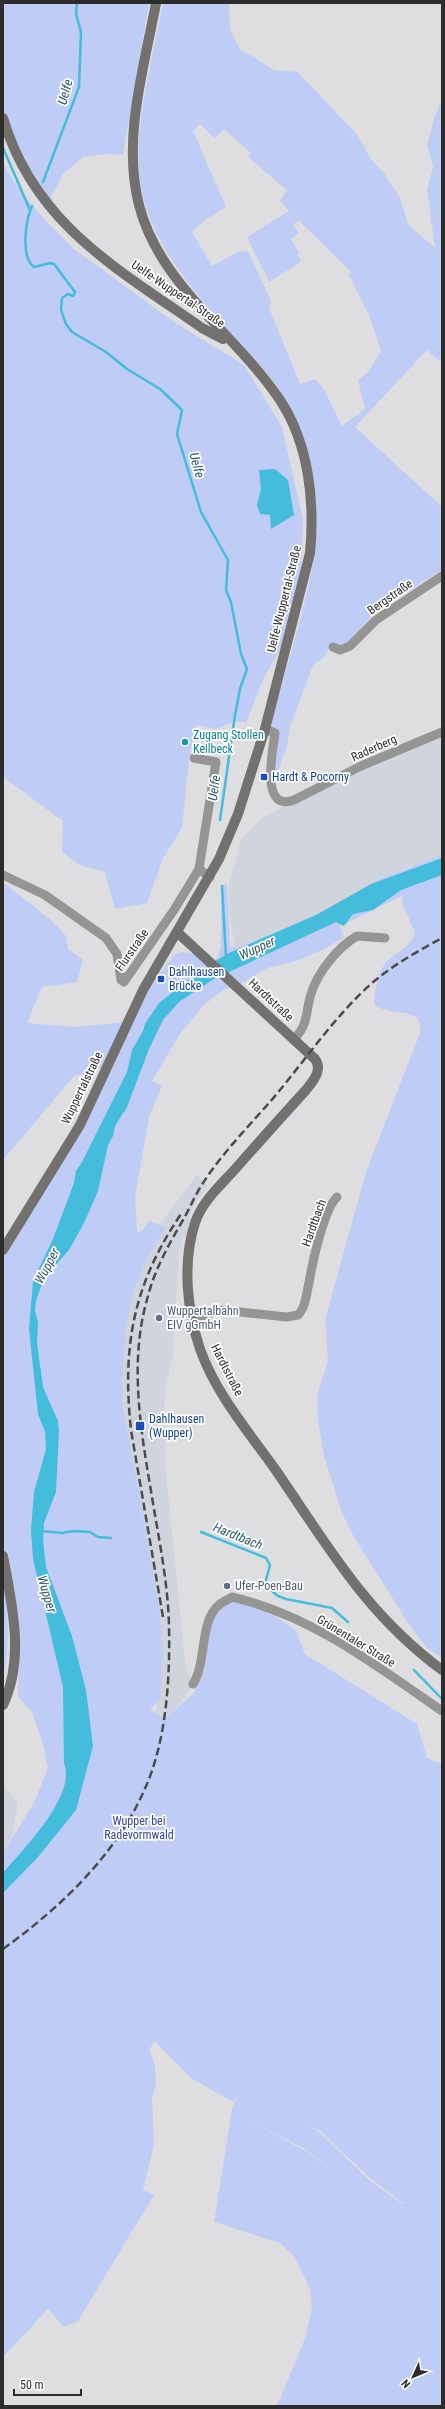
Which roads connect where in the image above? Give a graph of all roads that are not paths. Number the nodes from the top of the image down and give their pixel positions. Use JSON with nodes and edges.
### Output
{"nodes":[{"id":1,"x":156,"y":3,"type":"edge"},
{"id":2,"x":3,"y":118,"type":"edge"},
{"id":3,"x":226,"y":336,"type":"junction"},
{"id":4,"x":442,"y":576,"type":"edge"},
{"id":5,"x":333,"y":647,"type":"dead end"},
{"id":6,"x":265,"y":729,"type":"junction"},
{"id":7,"x":442,"y":732,"type":"edge"},
{"id":8,"x":194,"y":758,"type":"dead end"},
{"id":9,"x":199,"y":869,"type":"junction"},
{"id":10,"x":3,"y":875,"type":"edge"},
{"id":11,"x":210,"y":877,"type":"junction"},
{"id":12,"x":177,"y":932,"type":"junction"},
{"id":13,"x":384,"y":938,"type":"dead end"},
{"id":14,"x":294,"y":1039,"type":"junction"},
{"id":15,"x":337,"y":1198,"type":"dead end"},
{"id":16,"x":3,"y":1250,"type":"edge"},
{"id":17,"x":192,"y":1319,"type":"junction"},
{"id":18,"x":3,"y":1556,"type":"edge"},
{"id":19,"x":442,"y":1670,"type":"edge"},
{"id":20,"x":193,"y":1684,"type":"dead end"},
{"id":21,"x":3,"y":1705,"type":"edge"},
{"id":22,"x":442,"y":1711,"type":"edge"}],
"edges":[{"from":1,"to":3,"type":"main road"},
{"from":2,"to":3,"type":"main road","name":"Uelfe-Wuppertal-Straße"},
{"from":3,"to":6,"type":"main road","name":"Uelfe-Wuppertal-Straße"},
{"from":4,"to":5,"type":"street","name":"Bergstraße"},
{"from":6,"to":7,"type":"street","name":"Raderberg"},
{"from":6,"to":11,"type":"main road","name":"Uelfe-Wuppertal-Straße"},
{"from":8,"to":9,"type":"street","name":"Flurstraße"},
{"from":9,"to":10,"type":"street","name":"Flurstraße"},
{"from":9,"to":11,"type":"street"},
{"from":11,"to":12,"type":"main road","name":"Uelfe-Wuppertal-Straße"},
{"from":12,"to":14,"type":"main road","name":"Hardtstraße"},
{"from":12,"to":16,"type":"main road","name":"Wuppertalstraße"},
{"from":13,"to":14,"type":"street","name":"Hardtstraße"},
{"from":14,"to":17,"type":"main road","name":"Hardtstraße"},
{"from":15,"to":17,"type":"street","name":"Hardtbach"},
{"from":17,"to":19,"type":"main road","name":"Hardtstraße"},
{"from":18,"to":21,"type":"main road"},
{"from":20,"to":22,"type":"street","name":"Grünentaler Straße"}]}
